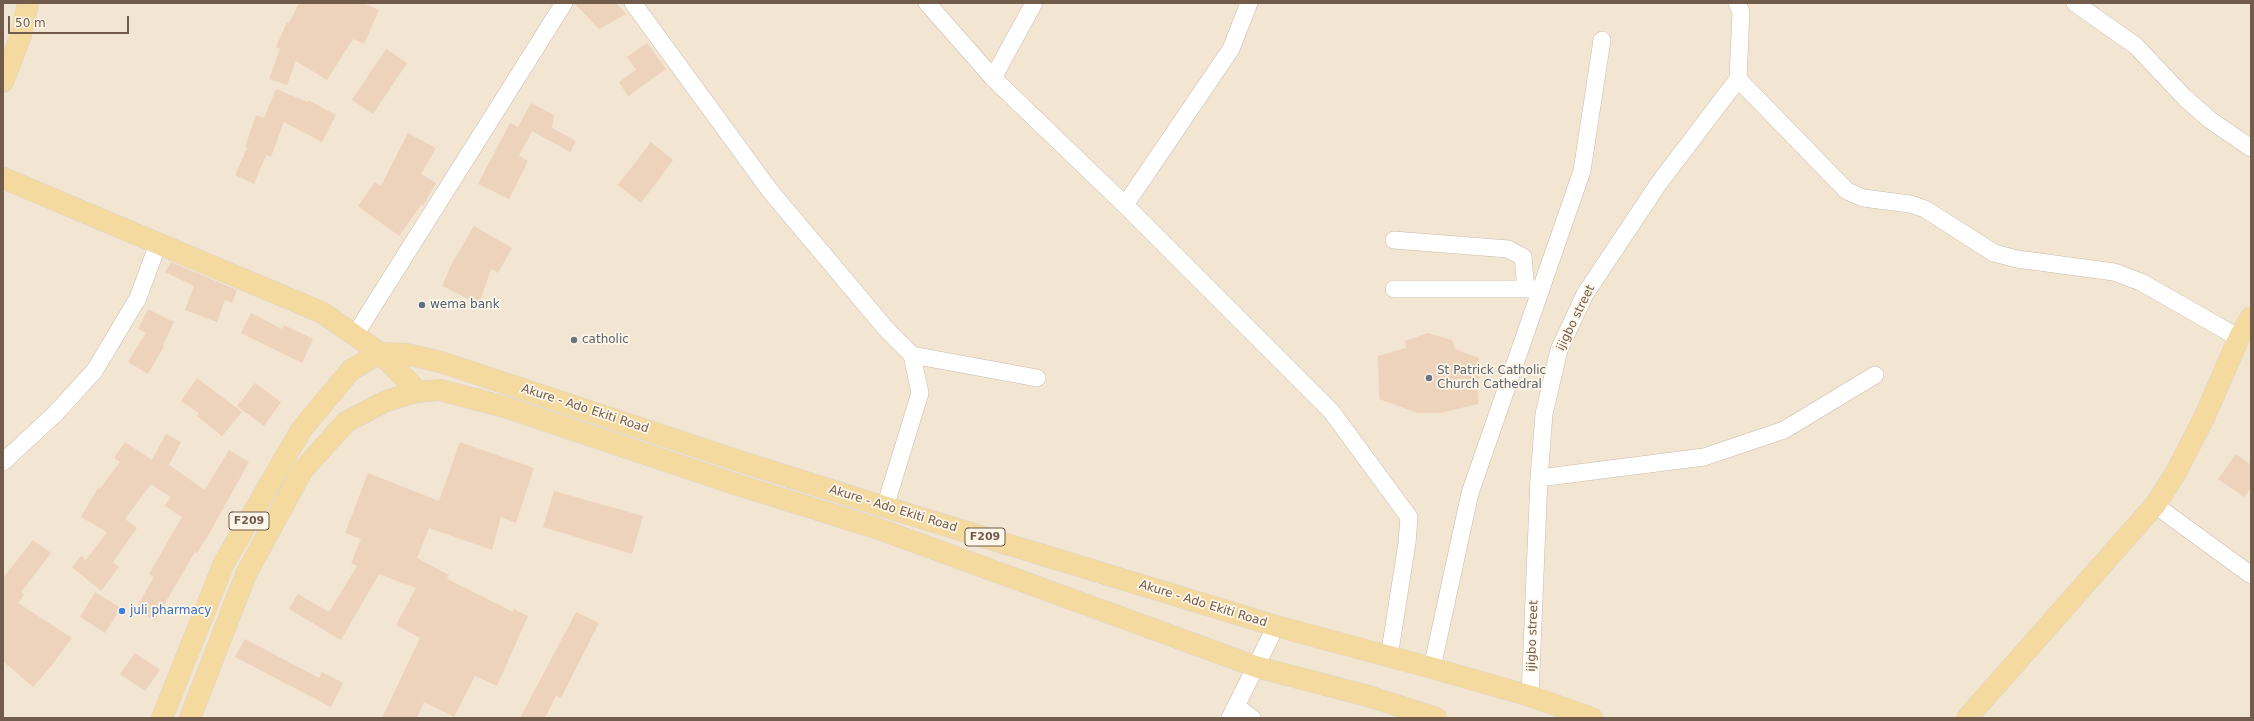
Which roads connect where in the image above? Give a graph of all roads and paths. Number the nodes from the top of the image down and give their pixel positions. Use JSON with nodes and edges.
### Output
{"nodes":[{"id":1,"x":28,"y":3,"type":"edge"},
{"id":2,"x":564,"y":3,"type":"edge"},
{"id":3,"x":633,"y":3,"type":"edge"},
{"id":4,"x":927,"y":3,"type":"edge"},
{"id":5,"x":1034,"y":3,"type":"edge"},
{"id":6,"x":1249,"y":3,"type":"edge"},
{"id":7,"x":1737,"y":3,"type":"edge"},
{"id":8,"x":2075,"y":3,"type":"edge"},
{"id":9,"x":1602,"y":40,"type":"dead end"},
{"id":10,"x":993,"y":78,"type":"junction"},
{"id":11,"x":1738,"y":79,"type":"junction"},
{"id":12,"x":3,"y":82,"type":"edge"},
{"id":13,"x":2251,"y":148,"type":"edge"},
{"id":14,"x":3,"y":178,"type":"edge"},
{"id":15,"x":1125,"y":206,"type":"junction"},
{"id":16,"x":1394,"y":240,"type":"dead end"},
{"id":17,"x":158,"y":244,"type":"junction"},
{"id":18,"x":1394,"y":289,"type":"dead end"},
{"id":19,"x":1534,"y":289,"type":"junction"},
{"id":20,"x":2251,"y":317,"type":"edge"},
{"id":21,"x":355,"y":335,"type":"junction"},
{"id":22,"x":2239,"y":338,"type":"junction"},
{"id":23,"x":380,"y":353,"type":"junction"},
{"id":24,"x":912,"y":355,"type":"junction"},
{"id":25,"x":1875,"y":375,"type":"dead end"},
{"id":26,"x":1037,"y":378,"type":"dead end"},
{"id":27,"x":416,"y":392,"type":"junction"},
{"id":28,"x":3,"y":462,"type":"edge"},
{"id":29,"x":1539,"y":478,"type":"junction"},
{"id":30,"x":2155,"y":505,"type":"junction"},
{"id":31,"x":886,"y":507,"type":"junction"},
{"id":32,"x":2251,"y":575,"type":"edge"},
{"id":33,"x":1276,"y":626,"type":"junction"},
{"id":34,"x":1389,"y":657,"type":"junction"},
{"id":35,"x":1257,"y":667,"type":"junction"},
{"id":36,"x":1432,"y":668,"type":"junction"},
{"id":37,"x":1530,"y":696,"type":"junction"},
{"id":38,"x":1233,"y":712,"type":"edge"},
{"id":39,"x":162,"y":718,"type":"edge"},
{"id":40,"x":190,"y":718,"type":"edge"},
{"id":41,"x":1252,"y":718,"type":"edge"},
{"id":42,"x":1436,"y":718,"type":"edge"},
{"id":43,"x":1592,"y":718,"type":"edge"},
{"id":44,"x":1967,"y":718,"type":"edge"}],
"edges":[{"from":1,"to":12,"type":"main road"},
{"from":2,"to":21,"type":"street"},
{"from":3,"to":24,"type":"street"},
{"from":4,"to":10,"type":"street"},
{"from":5,"to":10,"type":"street"},
{"from":6,"to":15,"type":"street"},
{"from":7,"to":11,"type":"street"},
{"from":8,"to":13,"type":"street"},
{"from":9,"to":19,"type":"street"},
{"from":10,"to":15,"type":"street"},
{"from":11,"to":22,"type":"street"},
{"from":11,"to":29,"type":"street","name":"ijigbo street"},
{"from":14,"to":17,"type":"main road"},
{"from":15,"to":34,"type":"street"},
{"from":16,"to":19,"type":"street"},
{"from":17,"to":21,"type":"main road"},
{"from":17,"to":28,"type":"street"},
{"from":18,"to":19,"type":"street"},
{"from":19,"to":36,"type":"street"},
{"from":20,"to":22,"type":"main road"},
{"from":21,"to":23,"type":"main road"},
{"from":22,"to":30,"type":"main road"},
{"from":23,"to":27,"type":"main road"},
{"from":23,"to":31,"type":"main road","name":"Akure - Ado Ekiti Road","number":"F209"},
{"from":23,"to":39,"type":"main road","number":"F209"},
{"from":24,"to":26,"type":"street"},
{"from":24,"to":31,"type":"street"},
{"from":25,"to":29,"type":"street"},
{"from":27,"to":35,"type":"main road","name":"Akure - Ado Ekiti Road","number":"F209"},
{"from":27,"to":40,"type":"main road","number":"F209"},
{"from":29,"to":37,"type":"street","name":"ijigbo street"},
{"from":30,"to":32,"type":"street"},
{"from":30,"to":44,"type":"main road"},
{"from":31,"to":33,"type":"main road","name":"Akure - Ado Ekiti Road","number":"F209"},
{"from":33,"to":34,"type":"main road","name":"Akure - Ado Ekiti Road","number":"F209"},
{"from":33,"to":35,"type":"street"},
{"from":34,"to":36,"type":"main road","name":"Akure - Ado Ekiti Road","number":"F209"},
{"from":35,"to":38,"type":"street"},
{"from":35,"to":42,"type":"main road","name":"Akure - Ado Ekiti Road","number":"F209"},
{"from":36,"to":37,"type":"main road","name":"Akure - Ado Ekiti Road","number":"F209"},
{"from":37,"to":43,"type":"main road","name":"Akure - Ado Ekiti Road","number":"F209"},
{"from":38,"to":41,"type":"street"}]}
